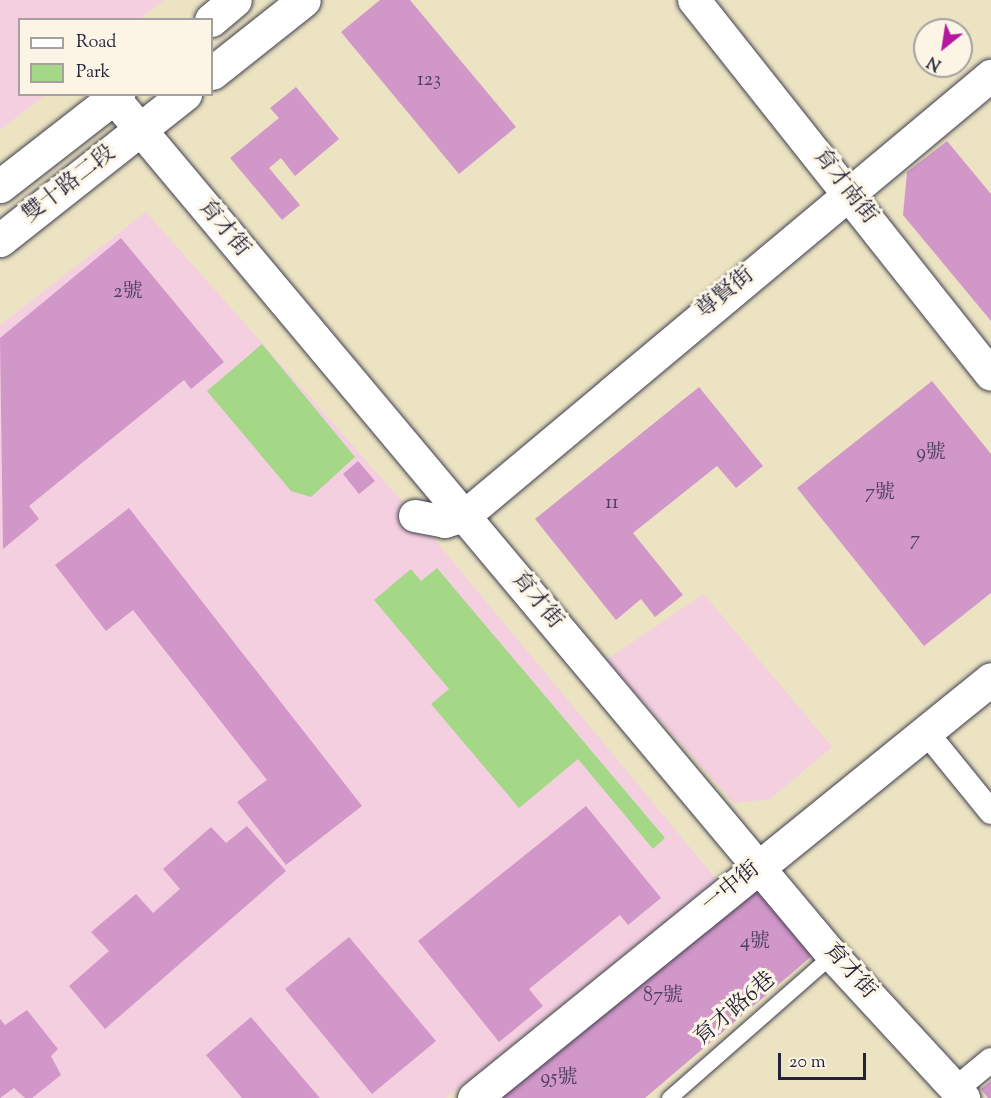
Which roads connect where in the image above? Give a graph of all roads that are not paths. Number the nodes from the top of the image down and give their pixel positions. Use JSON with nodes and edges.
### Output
{"nodes":[{"id":1,"x":235,"y":0,"type":"edge"},
{"id":2,"x":304,"y":0,"type":"edge"},
{"id":3,"x":694,"y":0,"type":"edge"},
{"id":4,"x":213,"y":18,"type":"edge"},
{"id":5,"x":213,"y":72,"type":"edge"},
{"id":6,"x":991,"y":76,"type":"edge"},
{"id":7,"x":116,"y":96,"type":"edge"},
{"id":8,"x":182,"y":96,"type":"edge"},
{"id":9,"x":140,"y":130,"type":"junction"},
{"id":10,"x":0,"y":186,"type":"edge"},
{"id":11,"x":850,"y":194,"type":"junction"},
{"id":12,"x":0,"y":240,"type":"edge"},
{"id":13,"x":991,"y":375,"type":"edge"},
{"id":14,"x":416,"y":516,"type":"dead end"},
{"id":15,"x":465,"y":516,"type":"junction"},
{"id":16,"x":991,"y":679,"type":"edge"},
{"id":17,"x":926,"y":732,"type":"junction"},
{"id":18,"x":991,"y":812,"type":"edge"},
{"id":19,"x":759,"y":867,"type":"junction"},
{"id":20,"x":832,"y":955,"type":"junction"},
{"id":21,"x":991,"y":1060,"type":"edge"},
{"id":22,"x":960,"y":1093,"type":"edge"},
{"id":23,"x":474,"y":1098,"type":"edge"},
{"id":24,"x":669,"y":1098,"type":"edge"}],
"edges":[{"from":1,"to":4,"type":"street"},
{"from":2,"to":5,"type":"street"},
{"from":3,"to":11,"type":"street","name":"育才南街"},
{"from":6,"to":11,"type":"street","name":"尊賢街"},
{"from":7,"to":9,"type":"street","name":"育才街"},
{"from":7,"to":10,"type":"street","name":"雙十路二段"},
{"from":8,"to":9,"type":"street","name":"雙十路二段"},
{"from":9,"to":12,"type":"street","name":"雙十路二段"},
{"from":9,"to":15,"type":"street","name":"育才街"},
{"from":11,"to":13,"type":"street","name":"育才南街"},
{"from":11,"to":15,"type":"street","name":"尊賢街"},
{"from":14,"to":15,"type":"street"},
{"from":15,"to":19,"type":"street","name":"育才街"},
{"from":16,"to":17,"type":"street","name":"一中街"},
{"from":17,"to":18,"type":"street"},
{"from":17,"to":19,"type":"street","name":"一中街"},
{"from":19,"to":20,"type":"street","name":"育才街"},
{"from":19,"to":23,"type":"street","name":"一中街"},
{"from":20,"to":22,"type":"street","name":"育才街"},
{"from":20,"to":24,"type":"lane","name":"育才路6巷"},
{"from":21,"to":22,"type":"street"}]}
